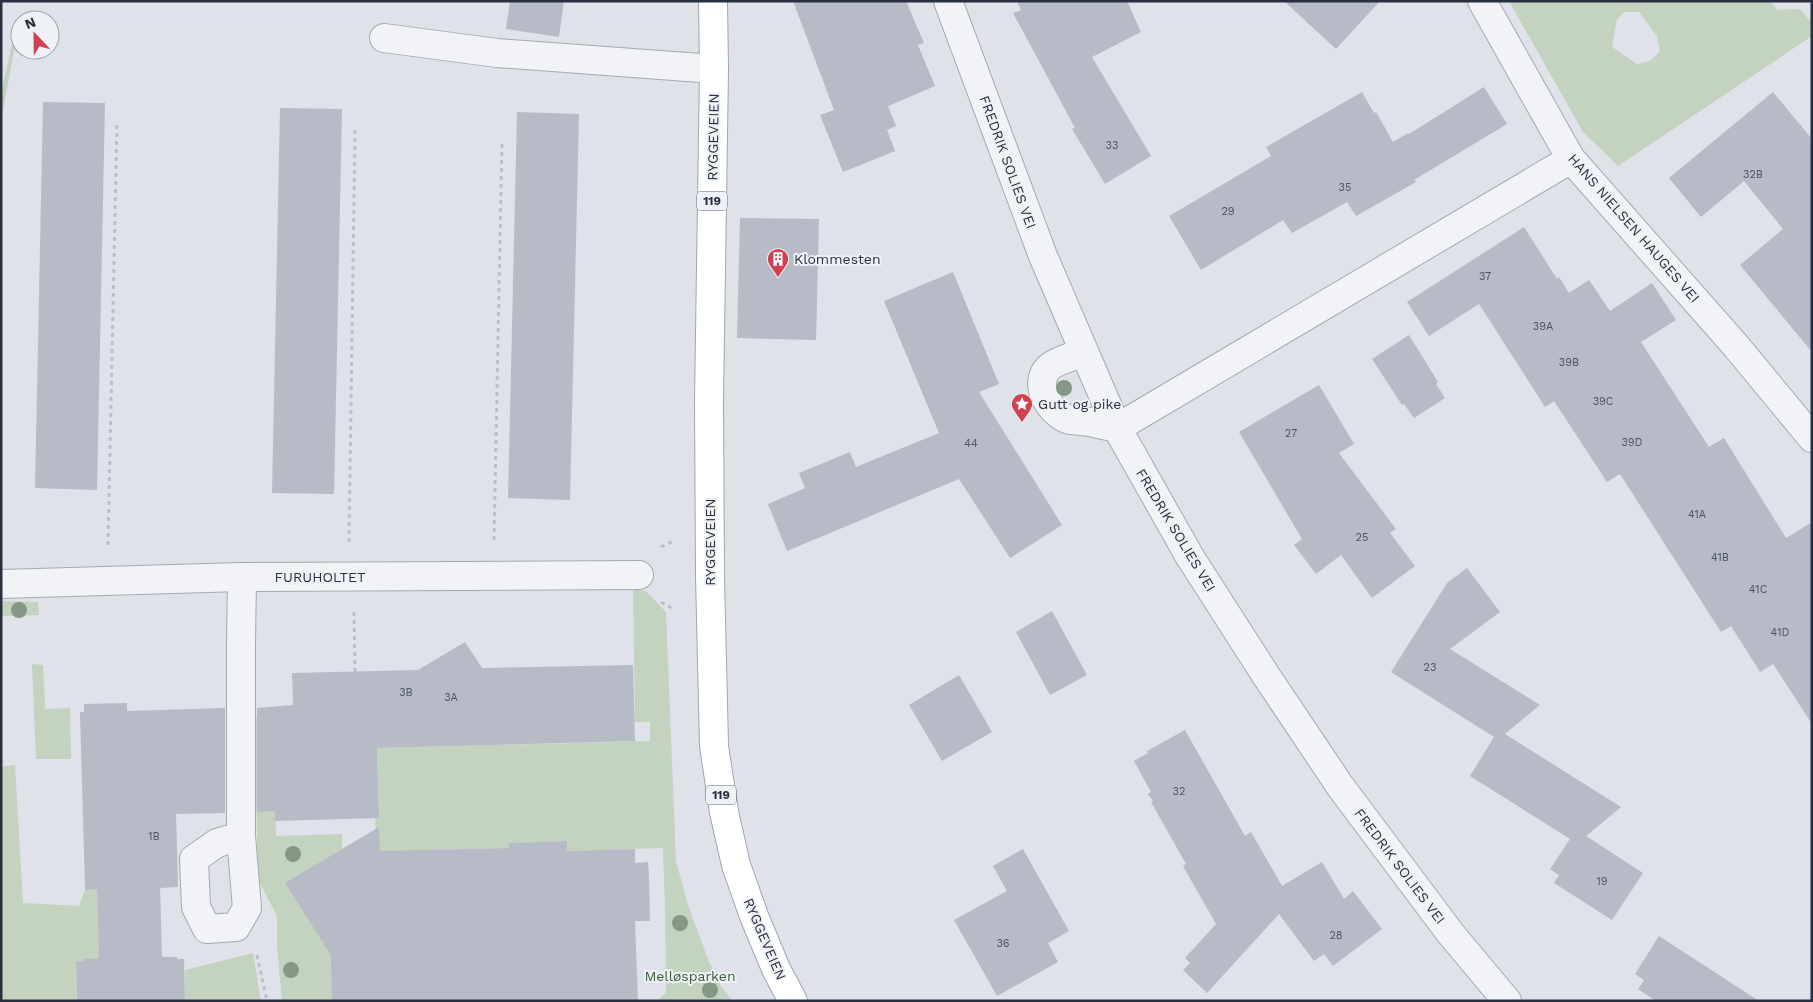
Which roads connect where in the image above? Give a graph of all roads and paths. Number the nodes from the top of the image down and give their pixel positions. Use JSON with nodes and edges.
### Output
{"nodes":[{"id":1,"x":712,"y":1,"type":"edge"},
{"id":2,"x":948,"y":1,"type":"edge"},
{"id":3,"x":1482,"y":1,"type":"edge"},
{"id":4,"x":384,"y":38,"type":"dead end"},
{"id":5,"x":714,"y":69,"type":"junction"},
{"id":6,"x":117,"y":121,"type":"dead end"},
{"id":7,"x":354,"y":130,"type":"dead end"},
{"id":8,"x":502,"y":141,"type":"dead end"},
{"id":9,"x":1571,"y":159,"type":"junction"},
{"id":10,"x":1084,"y":352,"type":"junction"},
{"id":11,"x":1117,"y":428,"type":"junction"},
{"id":12,"x":1812,"y":438,"type":"edge"},
{"id":13,"x":639,"y":575,"type":"dead end"},
{"id":14,"x":494,"y":576,"type":"junction"},
{"id":15,"x":351,"y":577,"type":"junction"},
{"id":16,"x":242,"y":578,"type":"junction"},
{"id":17,"x":108,"y":581,"type":"junction"},
{"id":18,"x":1,"y":584,"type":"edge"},
{"id":19,"x":355,"y":672,"type":"dead end"},
{"id":20,"x":241,"y":836,"type":"dead end"},
{"id":21,"x":793,"y":1001,"type":"edge"},
{"id":22,"x":1506,"y":1001,"type":"edge"}],
"edges":[{"from":1,"to":5,"type":"main road","name":"RYGGEVEIEN","number":"119"},
{"from":2,"to":10,"type":"street","name":"FREDRIK SOLIES VEI"},
{"from":3,"to":9,"type":"street","name":"HANS NIELSEN HAUGES VEI"},
{"from":4,"to":5,"type":"street"},
{"from":5,"to":21,"type":"main road","name":"RYGGEVEIEN","number":"119"},
{"from":6,"to":17,"type":"path"},
{"from":7,"to":15,"type":"path"},
{"from":8,"to":14,"type":"path"},
{"from":9,"to":11,"type":"street"},
{"from":9,"to":12,"type":"street","name":"HANS NIELSEN HAUGES VEI"},
{"from":10,"to":11,"type":"street","name":"FREDRIK SOLIES VEI"},
{"from":10,"to":11,"type":"street"},
{"from":11,"to":22,"type":"street","name":"FREDRIK SOLIES VEI"},
{"from":13,"to":14,"type":"street","name":"FURUHOLTET"},
{"from":14,"to":15,"type":"street","name":"FURUHOLTET"},
{"from":15,"to":16,"type":"street","name":"FURUHOLTET"},
{"from":15,"to":19,"type":"path"},
{"from":16,"to":17,"type":"street","name":"FURUHOLTET"},
{"from":16,"to":20,"type":"street"},
{"from":17,"to":18,"type":"street","name":"FURUHOLTET"}]}
